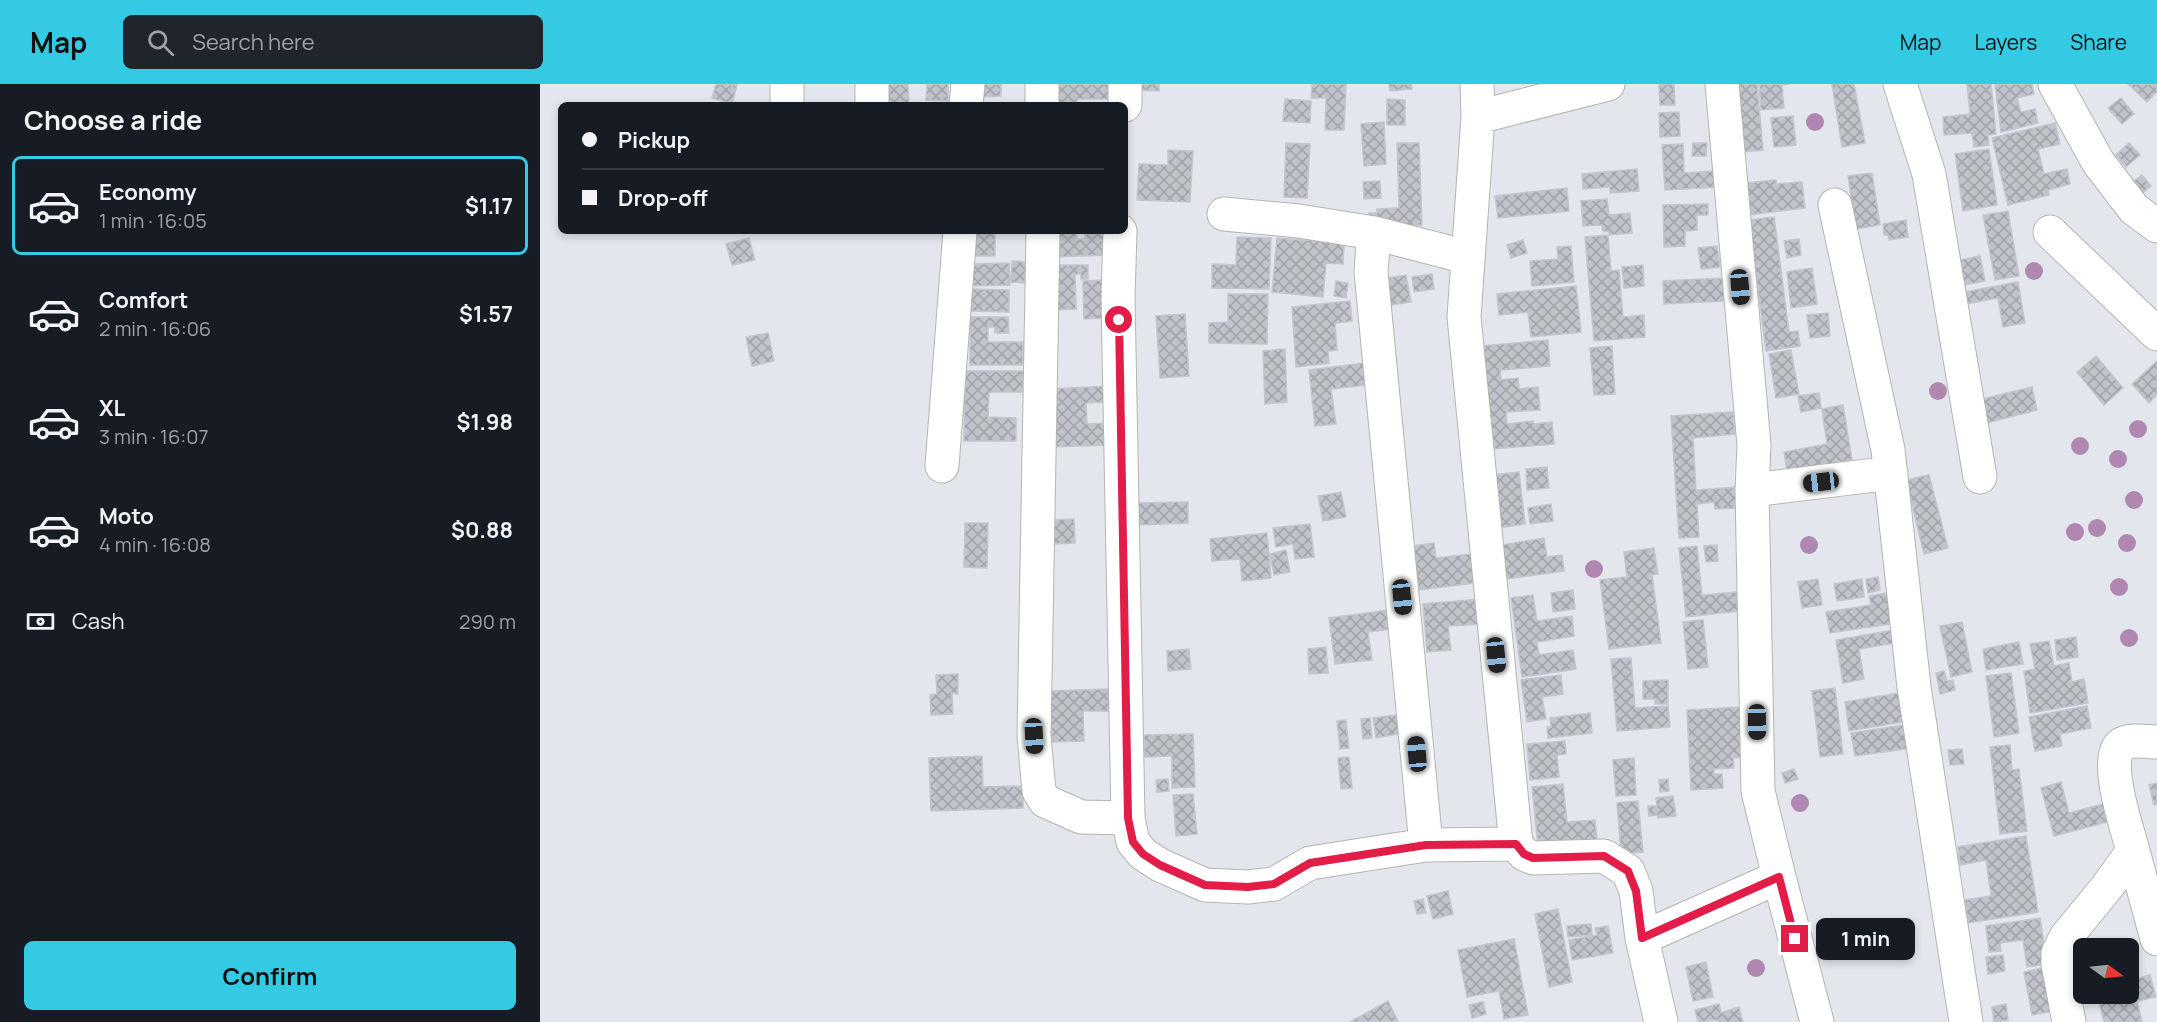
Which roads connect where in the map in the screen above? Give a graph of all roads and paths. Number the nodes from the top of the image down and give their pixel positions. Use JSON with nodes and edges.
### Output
{"nodes":[{"id":1,"x":787,"y":84,"type":"edge"},
{"id":2,"x":872,"y":84,"type":"edge"},
{"id":3,"x":968,"y":84,"type":"edge"},
{"id":4,"x":1042,"y":84,"type":"edge"},
{"id":5,"x":1125,"y":84,"type":"edge"},
{"id":6,"x":1477,"y":84,"type":"edge"},
{"id":7,"x":1608,"y":84,"type":"edge"},
{"id":8,"x":1722,"y":84,"type":"edge"},
{"id":9,"x":1900,"y":84,"type":"edge"},
{"id":10,"x":2055,"y":84,"type":"edge"},
{"id":11,"x":787,"y":102,"type":"edge"},
{"id":12,"x":872,"y":102,"type":"edge"},
{"id":13,"x":966,"y":102,"type":"edge"},
{"id":14,"x":1042,"y":102,"type":"edge"},
{"id":15,"x":1125,"y":102,"type":"edge"},
{"id":16,"x":1478,"y":117,"type":"junction"},
{"id":17,"x":1835,"y":205,"type":"dead end"},
{"id":18,"x":1224,"y":214,"type":"dead end"},
{"id":19,"x":2157,"y":226,"type":"edge"},
{"id":20,"x":2050,"y":232,"type":"dead end"},
{"id":21,"x":1374,"y":233,"type":"junction"},
{"id":22,"x":960,"y":234,"type":"edge"},
{"id":23,"x":1042,"y":234,"type":"edge"},
{"id":24,"x":1120,"y":234,"type":"edge"},
{"id":25,"x":1467,"y":257,"type":"junction"},
{"id":26,"x":2157,"y":334,"type":"edge"},
{"id":27,"x":942,"y":466,"type":"dead end"},
{"id":28,"x":1891,"y":473,"type":"junction"},
{"id":29,"x":1980,"y":477,"type":"dead end"},
{"id":30,"x":1752,"y":490,"type":"junction"},
{"id":31,"x":2157,"y":742,"type":"edge"},
{"id":32,"x":1128,"y":818,"type":"junction"},
{"id":33,"x":1516,"y":844,"type":"junction"},
{"id":34,"x":1426,"y":845,"type":"junction"},
{"id":35,"x":2133,"y":850,"type":"junction"},
{"id":36,"x":1779,"y":877,"type":"junction"},
{"id":37,"x":1642,"y":938,"type":"junction"},
{"id":38,"x":2157,"y":939,"type":"edge"},
{"id":39,"x":1661,"y":1022,"type":"edge"},
{"id":40,"x":1818,"y":1022,"type":"edge"},
{"id":41,"x":1966,"y":1022,"type":"edge"},
{"id":42,"x":2069,"y":1022,"type":"edge"}],
"edges":[{"from":1,"to":11,"type":"street"},
{"from":2,"to":12,"type":"street"},
{"from":3,"to":13,"type":"street"},
{"from":4,"to":14,"type":"street"},
{"from":5,"to":15,"type":"street"},
{"from":6,"to":16,"type":"street"},
{"from":7,"to":16,"type":"street"},
{"from":8,"to":30,"type":"street"},
{"from":9,"to":29,"type":"street"},
{"from":10,"to":19,"type":"street"},
{"from":16,"to":25,"type":"street"},
{"from":17,"to":28,"type":"street"},
{"from":18,"to":21,"type":"street"},
{"from":20,"to":26,"type":"street"},
{"from":21,"to":25,"type":"street"},
{"from":21,"to":34,"type":"street"},
{"from":22,"to":27,"type":"street"},
{"from":23,"to":32,"type":"street"},
{"from":24,"to":32,"type":"street"},
{"from":25,"to":33,"type":"street"},
{"from":28,"to":30,"type":"street"},
{"from":28,"to":41,"type":"street"},
{"from":30,"to":36,"type":"street"},
{"from":31,"to":35,"type":"street"},
{"from":32,"to":34,"type":"street"},
{"from":33,"to":34,"type":"street"},
{"from":33,"to":37,"type":"street"},
{"from":35,"to":38,"type":"street"},
{"from":35,"to":42,"type":"street"},
{"from":36,"to":37,"type":"street"},
{"from":36,"to":40,"type":"street"},
{"from":37,"to":39,"type":"street"}]}
